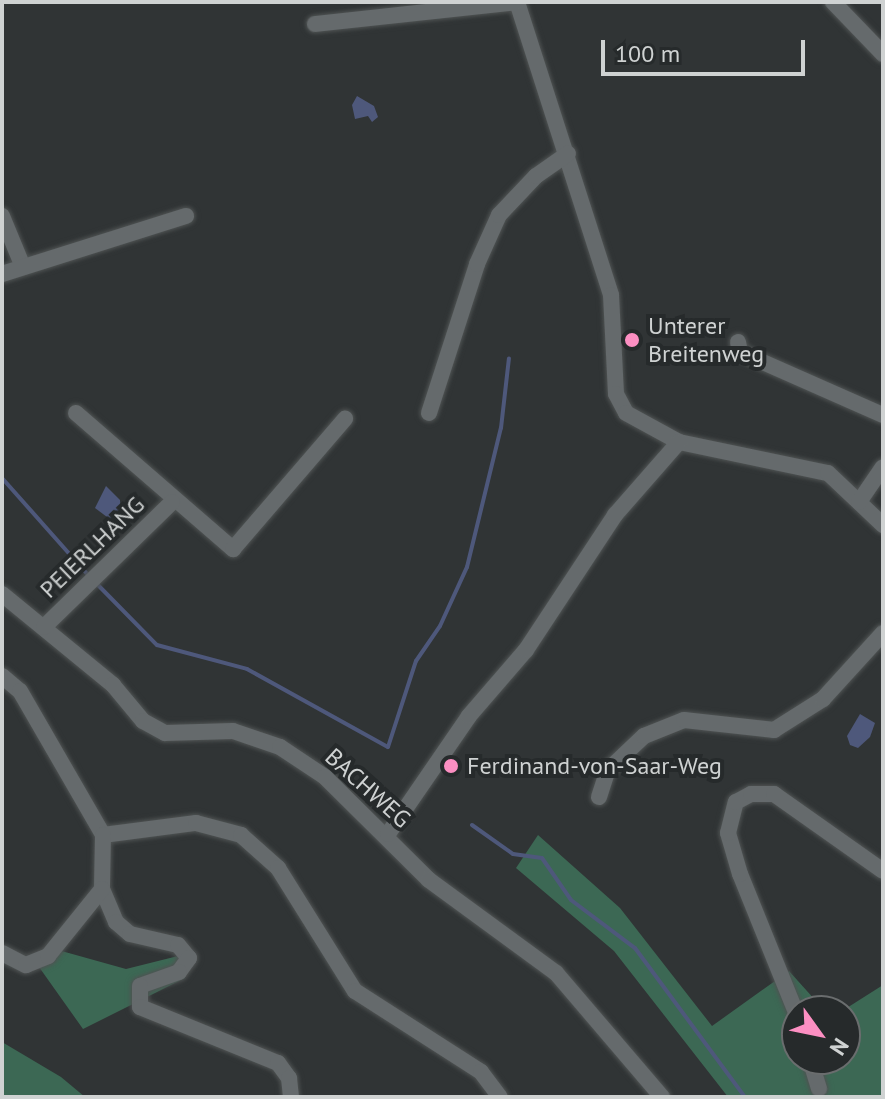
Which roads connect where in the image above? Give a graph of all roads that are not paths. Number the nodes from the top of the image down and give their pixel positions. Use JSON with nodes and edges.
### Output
{"nodes":[{"id":1,"x":517,"y":2,"type":"edge"},
{"id":2,"x":833,"y":2,"type":"edge"},
{"id":3,"x":315,"y":24,"type":"dead end"},
{"id":4,"x":883,"y":54,"type":"edge"},
{"id":5,"x":568,"y":154,"type":"junction"},
{"id":6,"x":2,"y":216,"type":"edge"},
{"id":7,"x":186,"y":216,"type":"dead end"},
{"id":8,"x":23,"y":267,"type":"junction"},
{"id":9,"x":2,"y":274,"type":"edge"},
{"id":10,"x":738,"y":342,"type":"dead end"},
{"id":11,"x":76,"y":413,"type":"dead end"},
{"id":12,"x":429,"y":413,"type":"dead end"},
{"id":13,"x":883,"y":415,"type":"edge"},
{"id":14,"x":345,"y":419,"type":"dead end"},
{"id":15,"x":679,"y":442,"type":"junction"},
{"id":16,"x":883,"y":467,"type":"edge"},
{"id":17,"x":172,"y":502,"type":"junction"},
{"id":18,"x":859,"y":502,"type":"junction"},
{"id":19,"x":883,"y":525,"type":"edge"},
{"id":20,"x":2,"y":594,"type":"edge"},
{"id":21,"x":44,"y":627,"type":"junction"},
{"id":22,"x":883,"y":633,"type":"edge"},
{"id":23,"x":2,"y":676,"type":"edge"},
{"id":24,"x":599,"y":797,"type":"dead end"},
{"id":25,"x":388,"y":834,"type":"junction"},
{"id":26,"x":103,"y":835,"type":"junction"},
{"id":27,"x":883,"y":871,"type":"edge"},
{"id":28,"x":102,"y":889,"type":"junction"},
{"id":29,"x":2,"y":953,"type":"edge"},
{"id":30,"x":789,"y":995,"type":"edge"},
{"id":31,"x":815,"y":1075,"type":"edge"},
{"id":32,"x":819,"y":1089,"type":"dead end"},
{"id":33,"x":291,"y":1097,"type":"edge"},
{"id":34,"x":500,"y":1097,"type":"edge"},
{"id":35,"x":662,"y":1097,"type":"edge"}],
"edges":[{"from":1,"to":3,"type":"street"},
{"from":1,"to":5,"type":"street"},
{"from":2,"to":4,"type":"street"},
{"from":5,"to":12,"type":"street"},
{"from":5,"to":15,"type":"street"},
{"from":6,"to":8,"type":"street"},
{"from":7,"to":8,"type":"street"},
{"from":8,"to":9,"type":"street"},
{"from":10,"to":13,"type":"street"},
{"from":11,"to":17,"type":"street","name":"PEIERLHANG"},
{"from":14,"to":17,"type":"street","name":"PEIERLHANG"},
{"from":15,"to":18,"type":"street"},
{"from":15,"to":25,"type":"street"},
{"from":16,"to":18,"type":"street"},
{"from":17,"to":21,"type":"street","name":"PEIERLHANG"},
{"from":18,"to":19,"type":"street"},
{"from":20,"to":21,"type":"street","name":"BACHWEG"},
{"from":21,"to":25,"type":"street","name":"BACHWEG"},
{"from":22,"to":24,"type":"street"},
{"from":23,"to":26,"type":"street"},
{"from":25,"to":35,"type":"street","name":"BACHWEG"},
{"from":26,"to":28,"type":"street"},
{"from":26,"to":34,"type":"street"},
{"from":27,"to":30,"type":"street"},
{"from":28,"to":29,"type":"street"},
{"from":28,"to":33,"type":"street"},
{"from":31,"to":32,"type":"street"}]}
